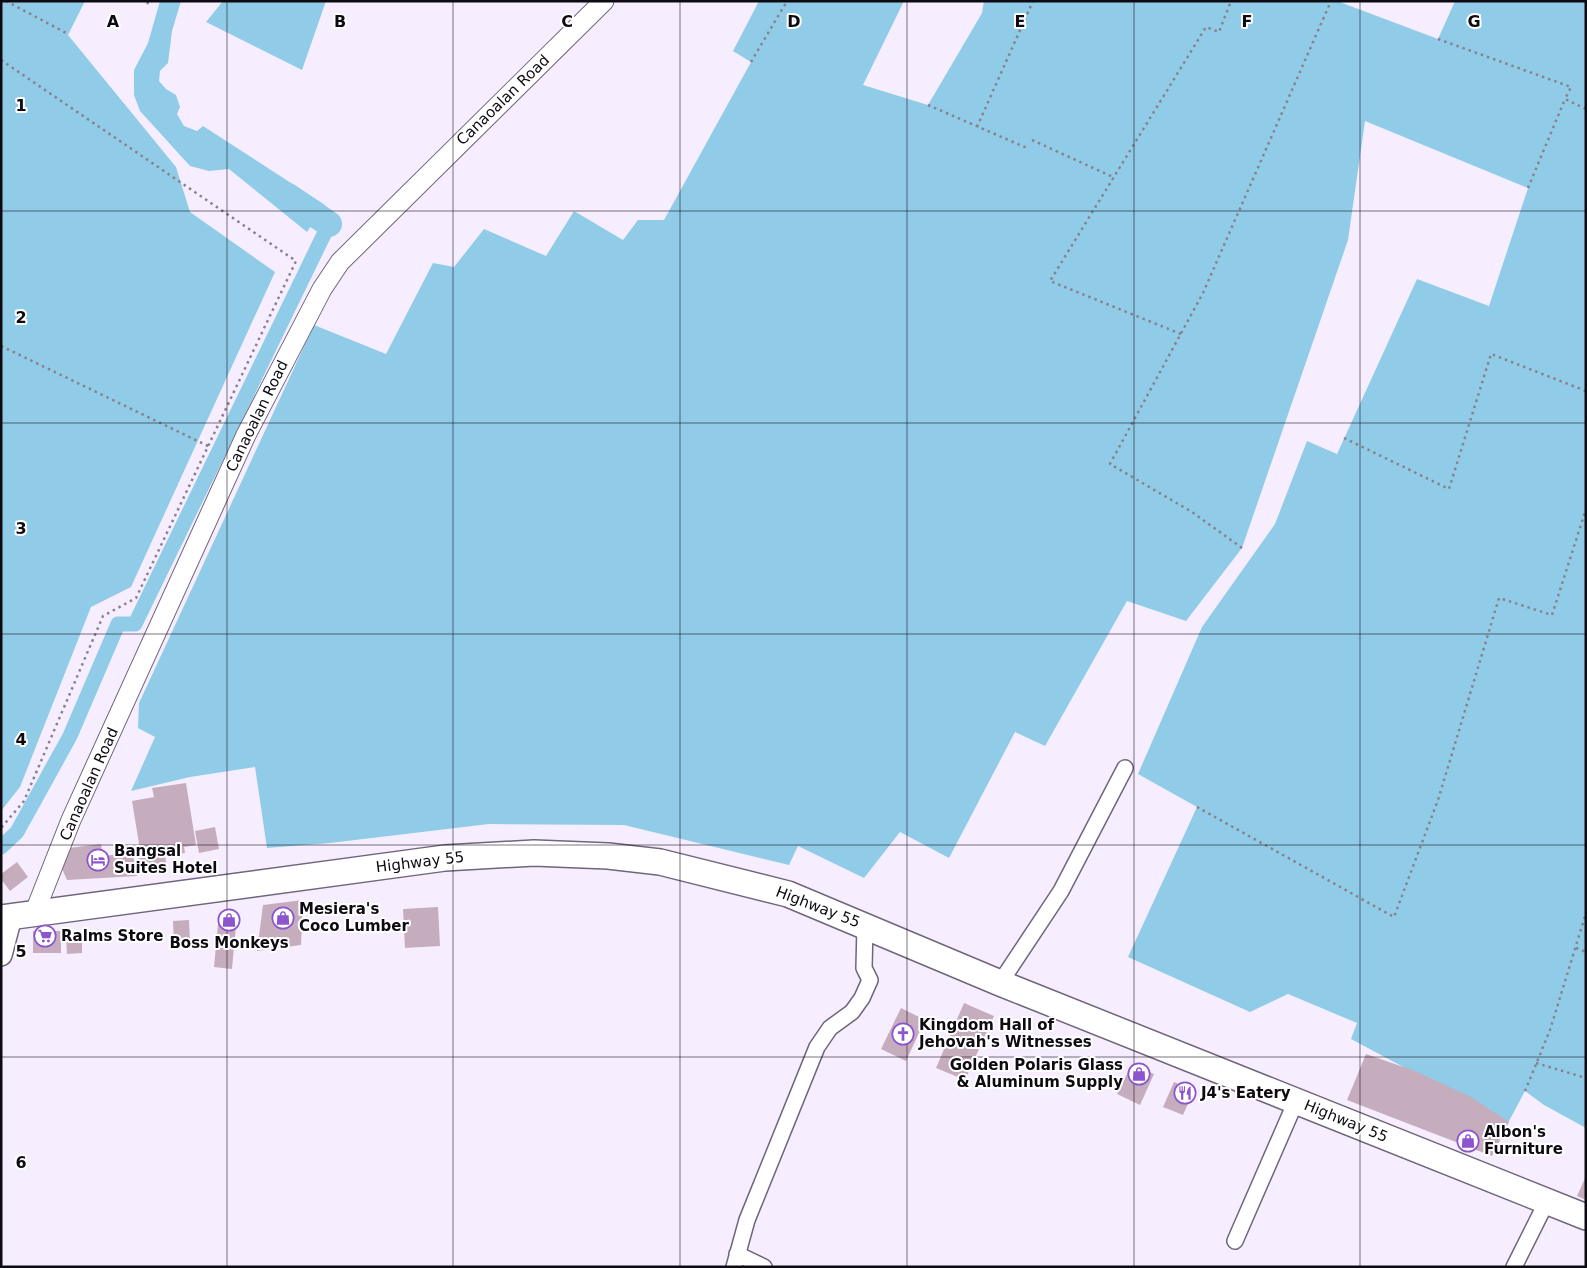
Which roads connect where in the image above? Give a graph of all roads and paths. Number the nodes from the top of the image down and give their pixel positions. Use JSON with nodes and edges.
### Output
{"nodes":[{"id":1,"x":6,"y":1,"type":"edge"},
{"id":2,"x":604,"y":1,"type":"edge"},
{"id":3,"x":787,"y":1,"type":"edge"},
{"id":4,"x":1033,"y":1,"type":"edge"},
{"id":5,"x":1231,"y":1,"type":"edge"},
{"id":6,"x":1331,"y":1,"type":"edge"},
{"id":7,"x":68,"y":34,"type":"dead end"},
{"id":8,"x":1438,"y":39,"type":"dead end"},
{"id":9,"x":1,"y":60,"type":"edge"},
{"id":10,"x":751,"y":62,"type":"dead end"},
{"id":11,"x":1565,"y":100,"type":"junction"},
{"id":12,"x":928,"y":105,"type":"dead end"},
{"id":13,"x":1586,"y":109,"type":"edge"},
{"id":14,"x":977,"y":127,"type":"junction"},
{"id":15,"x":1032,"y":140,"type":"dead end"},
{"id":16,"x":1027,"y":148,"type":"dead end"},
{"id":17,"x":1113,"y":178,"type":"junction"},
{"id":18,"x":1528,"y":188,"type":"dead end"},
{"id":19,"x":1181,"y":334,"type":"junction"},
{"id":20,"x":1,"y":346,"type":"edge"},
{"id":21,"x":1586,"y":391,"type":"edge"},
{"id":22,"x":1344,"y":438,"type":"dead end"},
{"id":23,"x":208,"y":446,"type":"junction"},
{"id":24,"x":1586,"y":510,"type":"edge"},
{"id":25,"x":1242,"y":548,"type":"dead end"},
{"id":26,"x":1125,"y":768,"type":"dead end"},
{"id":27,"x":1197,"y":807,"type":"dead end"},
{"id":28,"x":1,"y":828,"type":"edge"},
{"id":29,"x":1586,"y":914,"type":"edge"},
{"id":30,"x":15,"y":916,"type":"edge"},
{"id":31,"x":866,"y":925,"type":"junction"},
{"id":32,"x":1576,"y":948,"type":"junction"},
{"id":33,"x":1586,"y":952,"type":"edge"},
{"id":34,"x":1,"y":955,"type":"edge"},
{"id":35,"x":1000,"y":983,"type":"junction"},
{"id":36,"x":1536,"y":1063,"type":"junction"},
{"id":37,"x":1586,"y":1078,"type":"edge"},
{"id":38,"x":1524,"y":1091,"type":"dead end"},
{"id":39,"x":1296,"y":1102,"type":"junction"},
{"id":40,"x":1547,"y":1201,"type":"junction"},
{"id":41,"x":1586,"y":1217,"type":"edge"},
{"id":42,"x":1235,"y":1241,"type":"dead end"},
{"id":43,"x":735,"y":1260,"type":"edge"},
{"id":44,"x":764,"y":1267,"type":"edge"},
{"id":45,"x":1514,"y":1267,"type":"edge"}],
"edges":[{"from":1,"to":7,"type":"path"},
{"from":2,"to":30,"type":"street","name":"Canaoalan Road"},
{"from":3,"to":10,"type":"path"},
{"from":4,"to":14,"type":"path"},
{"from":5,"to":17,"type":"path"},
{"from":6,"to":19,"type":"path"},
{"from":8,"to":11,"type":"path"},
{"from":9,"to":23,"type":"path"},
{"from":11,"to":13,"type":"path"},
{"from":11,"to":18,"type":"path"},
{"from":12,"to":14,"type":"path"},
{"from":14,"to":16,"type":"path"},
{"from":15,"to":17,"type":"path"},
{"from":17,"to":19,"type":"path"},
{"from":19,"to":25,"type":"path"},
{"from":20,"to":23,"type":"path"},
{"from":21,"to":22,"type":"path"},
{"from":23,"to":28,"type":"path"},
{"from":24,"to":27,"type":"path"},
{"from":26,"to":35,"type":"street"},
{"from":29,"to":32,"type":"path"},
{"from":30,"to":31,"type":"highway","name":"Highway 55"},
{"from":30,"to":34,"type":"main road"},
{"from":31,"to":35,"type":"highway","name":"Highway 55"},
{"from":31,"to":43,"type":"street"},
{"from":32,"to":33,"type":"path"},
{"from":32,"to":36,"type":"path"},
{"from":35,"to":39,"type":"highway","name":"Highway 55"},
{"from":36,"to":37,"type":"path"},
{"from":36,"to":38,"type":"path"},
{"from":39,"to":40,"type":"highway","name":"Highway 55"},
{"from":39,"to":42,"type":"street"},
{"from":40,"to":41,"type":"highway","name":"Highway 55"},
{"from":40,"to":45,"type":"street"},
{"from":43,"to":44,"type":"street"}]}
